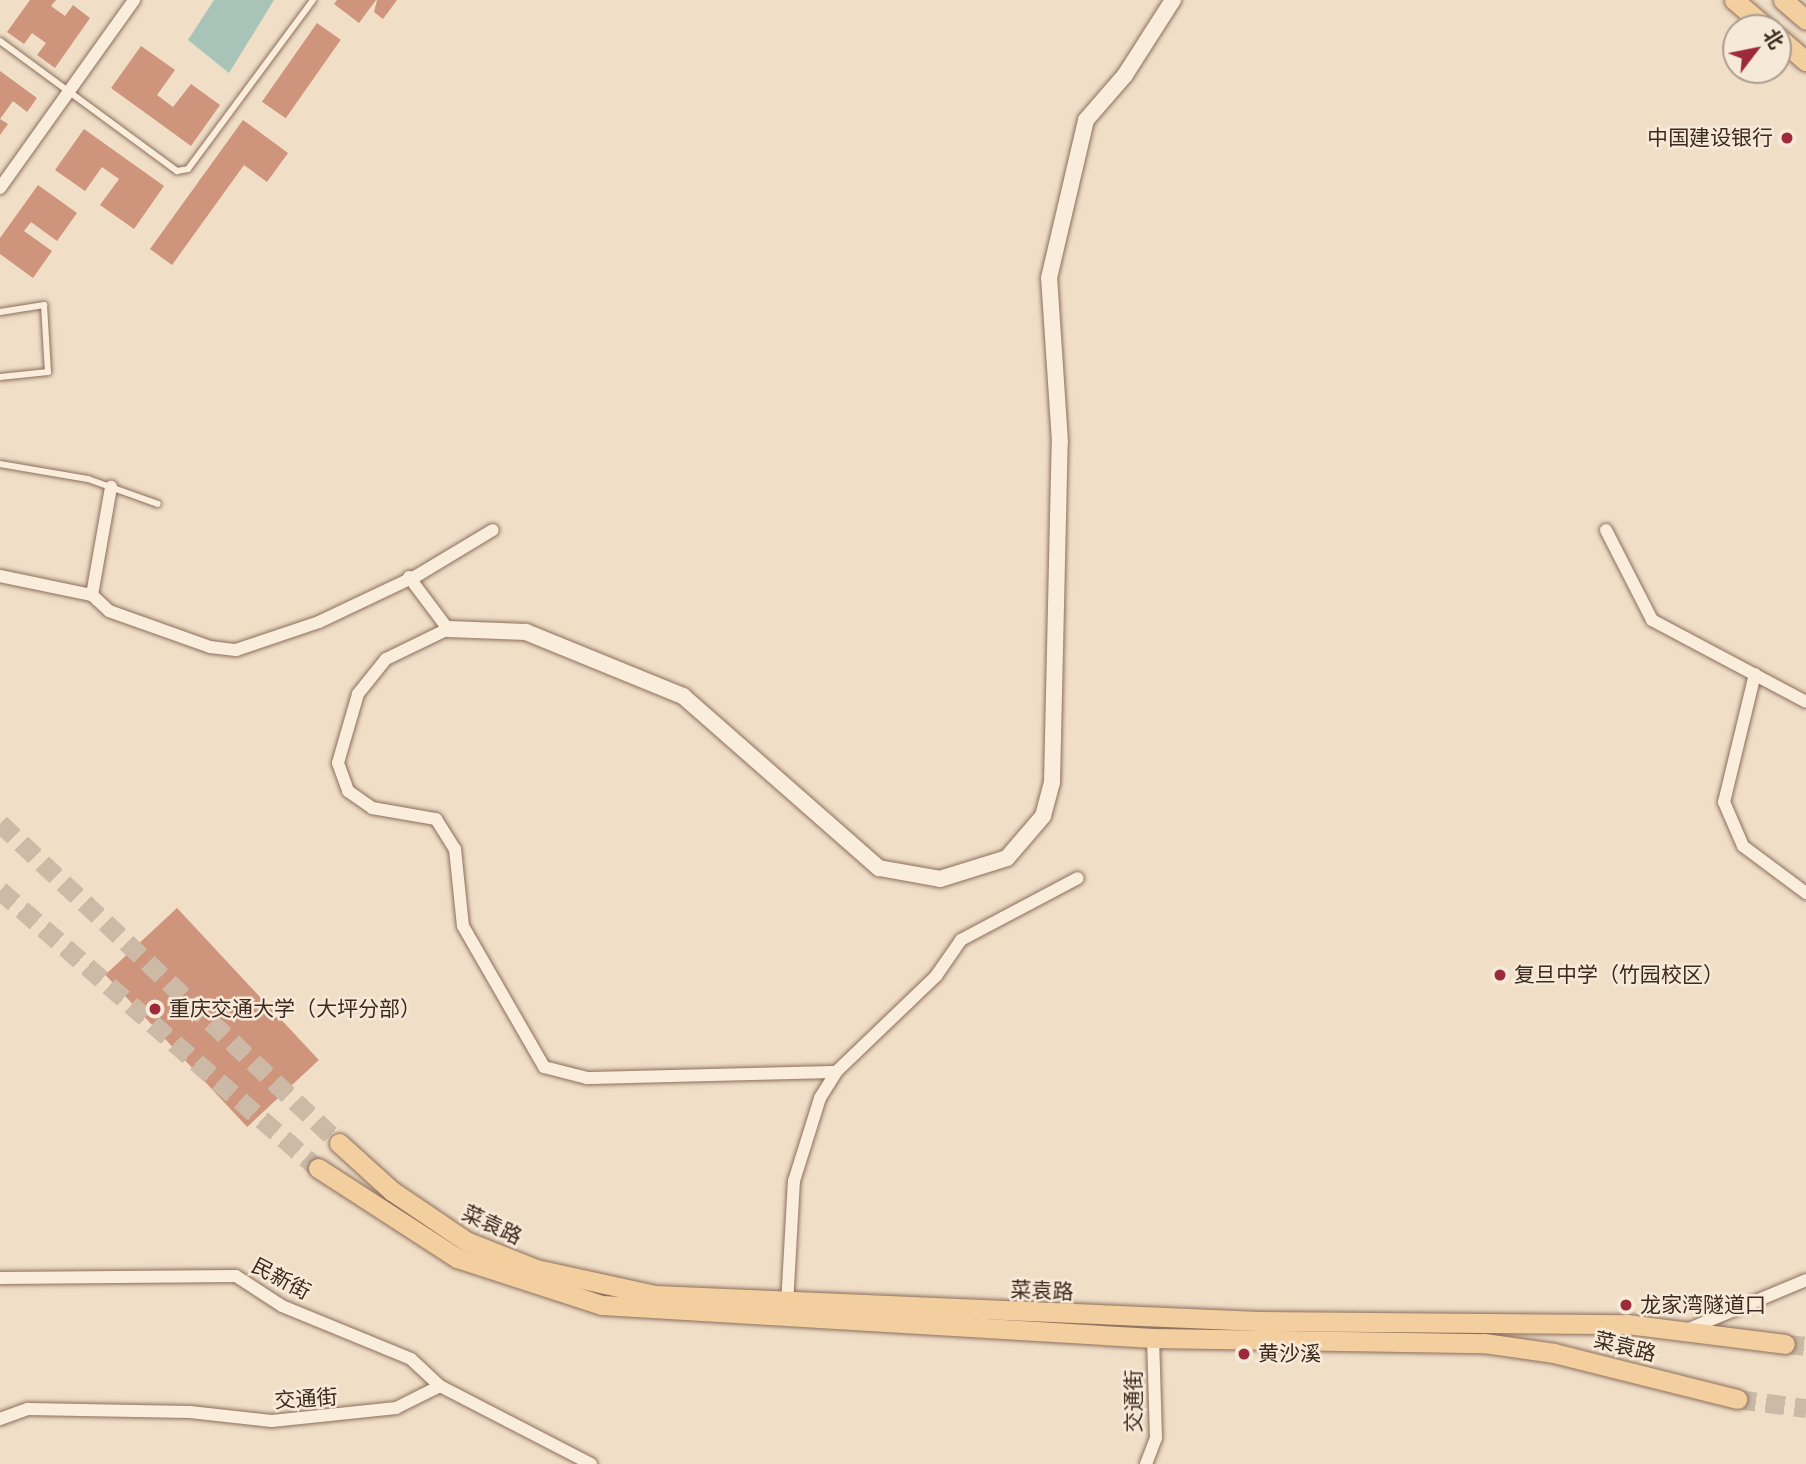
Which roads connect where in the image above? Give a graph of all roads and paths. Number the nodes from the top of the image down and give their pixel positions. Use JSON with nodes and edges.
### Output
{"nodes":[{"id":1,"x":134,"y":0,"type":"edge"},
{"id":2,"x":313,"y":0,"type":"edge"},
{"id":3,"x":1173,"y":0,"type":"edge"},
{"id":4,"x":1734,"y":0,"type":"edge"},
{"id":5,"x":1783,"y":0,"type":"edge"},
{"id":6,"x":1750,"y":14,"type":"edge"},
{"id":7,"x":1806,"y":20,"type":"edge"},
{"id":8,"x":0,"y":41,"type":"edge"},
{"id":9,"x":1792,"y":49,"type":"edge"},
{"id":10,"x":1806,"y":61,"type":"edge"},
{"id":11,"x":67,"y":94,"type":"junction"},
{"id":12,"x":0,"y":188,"type":"edge"},
{"id":13,"x":0,"y":312,"type":"edge"},
{"id":14,"x":0,"y":377,"type":"edge"},
{"id":15,"x":0,"y":464,"type":"edge"},
{"id":16,"x":111,"y":487,"type":"junction"},
{"id":17,"x":158,"y":504,"type":"dead end"},
{"id":18,"x":493,"y":530,"type":"dead end"},
{"id":19,"x":1606,"y":530,"type":"dead end"},
{"id":20,"x":0,"y":576,"type":"edge"},
{"id":21,"x":409,"y":577,"type":"junction"},
{"id":22,"x":92,"y":596,"type":"junction"},
{"id":23,"x":448,"y":629,"type":"junction"},
{"id":24,"x":1755,"y":674,"type":"junction"},
{"id":25,"x":1806,"y":702,"type":"edge"},
{"id":26,"x":1078,"y":878,"type":"dead end"},
{"id":27,"x":1806,"y":893,"type":"edge"},
{"id":28,"x":836,"y":1072,"type":"junction"},
{"id":29,"x":339,"y":1143,"type":"tunnel mouth"},
{"id":30,"x":318,"y":1168,"type":"tunnel mouth"},
{"id":31,"x":0,"y":1278,"type":"edge"},
{"id":32,"x":1806,"y":1280,"type":"edge"},
{"id":33,"x":787,"y":1305,"type":"junction"},
{"id":34,"x":1689,"y":1329,"type":"junction"},
{"id":35,"x":1153,"y":1338,"type":"junction"},
{"id":36,"x":1785,"y":1344,"type":"tunnel mouth"},
{"id":37,"x":440,"y":1386,"type":"junction"},
{"id":38,"x":1737,"y":1399,"type":"tunnel mouth"},
{"id":39,"x":0,"y":1419,"type":"edge"},
{"id":40,"x":591,"y":1464,"type":"edge"},
{"id":41,"x":1146,"y":1464,"type":"edge"}],
"edges":[{"from":1,"to":11,"type":"street"},
{"from":2,"to":11,"type":"lane"},
{"from":3,"to":23,"type":"street"},
{"from":4,"to":6,"type":"main road"},
{"from":5,"to":7,"type":"main road"},
{"from":8,"to":11,"type":"lane"},
{"from":9,"to":10,"type":"main road"},
{"from":11,"to":12,"type":"street"},
{"from":13,"to":14,"type":"lane"},
{"from":15,"to":16,"type":"lane"},
{"from":16,"to":17,"type":"lane"},
{"from":16,"to":22,"type":"street"},
{"from":18,"to":21,"type":"street"},
{"from":19,"to":24,"type":"street"},
{"from":20,"to":22,"type":"street"},
{"from":21,"to":22,"type":"street"},
{"from":21,"to":23,"type":"street"},
{"from":23,"to":28,"type":"street"},
{"from":24,"to":25,"type":"street"},
{"from":24,"to":27,"type":"street"},
{"from":26,"to":28,"type":"street"},
{"from":28,"to":33,"type":"street"},
{"from":29,"to":33,"type":"main road","name":"菜袁路"},
{"from":30,"to":35,"type":"main road","name":"菜袁路"},
{"from":31,"to":37,"type":"street","name":"民新街"},
{"from":32,"to":34,"type":"street"},
{"from":33,"to":34,"type":"main road","name":"菜袁路"},
{"from":34,"to":36,"type":"main road","name":"菜袁路"},
{"from":35,"to":38,"type":"main road","name":"菜袁路"},
{"from":35,"to":41,"type":"street","name":"交通街"},
{"from":37,"to":39,"type":"street","name":"交通街"},
{"from":37,"to":40,"type":"street"}]}
